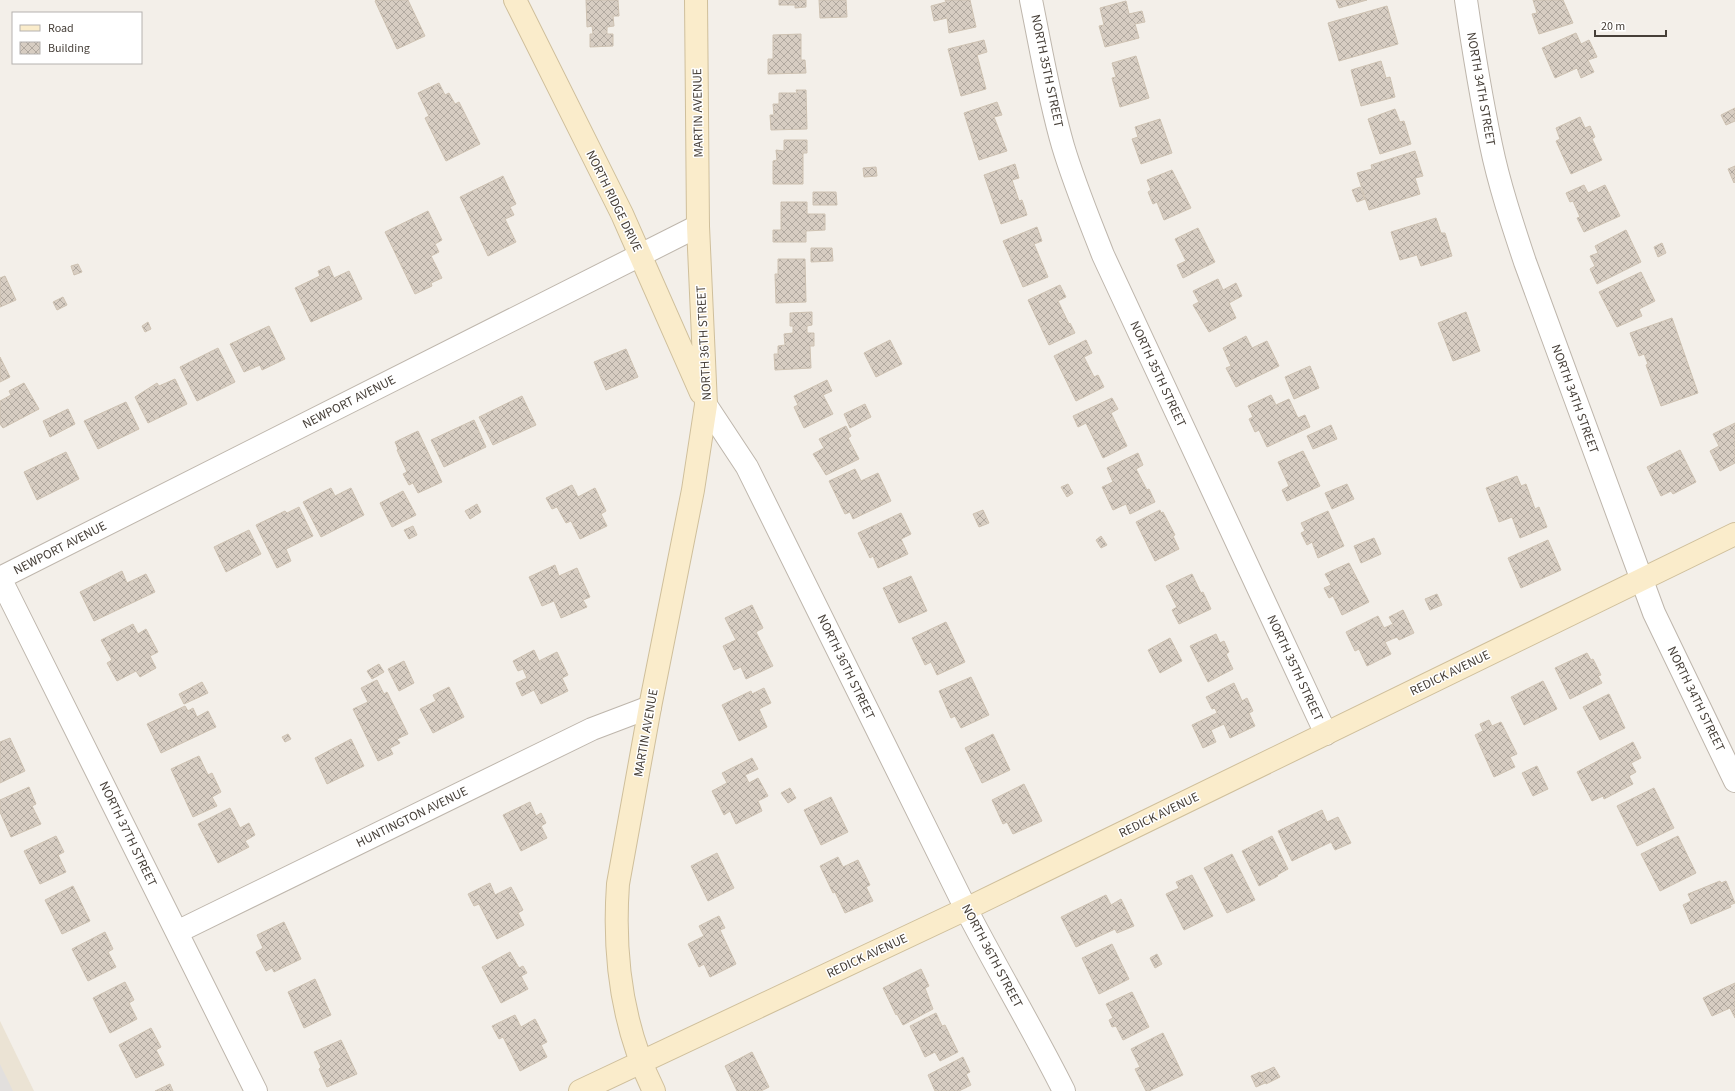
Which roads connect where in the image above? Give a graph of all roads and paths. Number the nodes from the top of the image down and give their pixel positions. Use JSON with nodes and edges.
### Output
{"nodes":[{"id":1,"x":515,"y":0,"type":"edge"},
{"id":2,"x":696,"y":0,"type":"edge"},
{"id":3,"x":1031,"y":0,"type":"edge"},
{"id":4,"x":1466,"y":0,"type":"edge"},
{"id":5,"x":698,"y":226,"type":"junction"},
{"id":6,"x":641,"y":255,"type":"junction"},
{"id":7,"x":706,"y":405,"type":"junction"},
{"id":8,"x":1735,"y":534,"type":"edge"},
{"id":9,"x":0,"y":578,"type":"edge"},
{"id":10,"x":1641,"y":580,"type":"junction"},
{"id":11,"x":650,"y":707,"type":"junction"},
{"id":12,"x":1326,"y":734,"type":"junction"},
{"id":13,"x":1735,"y":781,"type":"edge"},
{"id":14,"x":966,"y":909,"type":"junction"},
{"id":15,"x":177,"y":932,"type":"junction"},
{"id":16,"x":640,"y":1061,"type":"junction"},
{"id":17,"x":256,"y":1091,"type":"edge"},
{"id":18,"x":580,"y":1091,"type":"edge"},
{"id":19,"x":654,"y":1091,"type":"edge"},
{"id":20,"x":1064,"y":1091,"type":"edge"}],
"edges":[{"from":1,"to":6,"type":"street","name":"NORTH RIDGE DRIVE"},
{"from":2,"to":5,"type":"street","name":"MARTIN AVENUE"},
{"from":3,"to":12,"type":"street","name":"NORTH 35TH STREET"},
{"from":4,"to":10,"type":"street","name":"NORTH 34TH STREET"},
{"from":5,"to":6,"type":"street","name":"NEWPORT AVENUE"},
{"from":5,"to":7,"type":"street","name":"NORTH 36TH STREET"},
{"from":6,"to":7,"type":"street","name":"NORTH RIDGE DRIVE"},
{"from":6,"to":9,"type":"street","name":"NEWPORT AVENUE"},
{"from":7,"to":11,"type":"street","name":"MARTIN AVENUE"},
{"from":7,"to":14,"type":"street","name":"NORTH 36TH STREET"},
{"from":8,"to":10,"type":"street","name":"REDICK AVENUE"},
{"from":9,"to":15,"type":"street","name":"NORTH 37TH STREET"},
{"from":10,"to":12,"type":"street","name":"REDICK AVENUE"},
{"from":10,"to":13,"type":"street","name":"NORTH 34TH STREET"},
{"from":11,"to":15,"type":"street","name":"HUNTINGTON AVENUE"},
{"from":11,"to":16,"type":"street","name":"MARTIN AVENUE"},
{"from":12,"to":14,"type":"street","name":"REDICK AVENUE"},
{"from":14,"to":16,"type":"street","name":"REDICK AVENUE"},
{"from":14,"to":20,"type":"street","name":"NORTH 36TH STREET"},
{"from":15,"to":17,"type":"street","name":"NORTH 37TH STREET"},
{"from":16,"to":18,"type":"street","name":"REDICK AVENUE"},
{"from":16,"to":19,"type":"street","name":"MARTIN AVENUE"}]}
